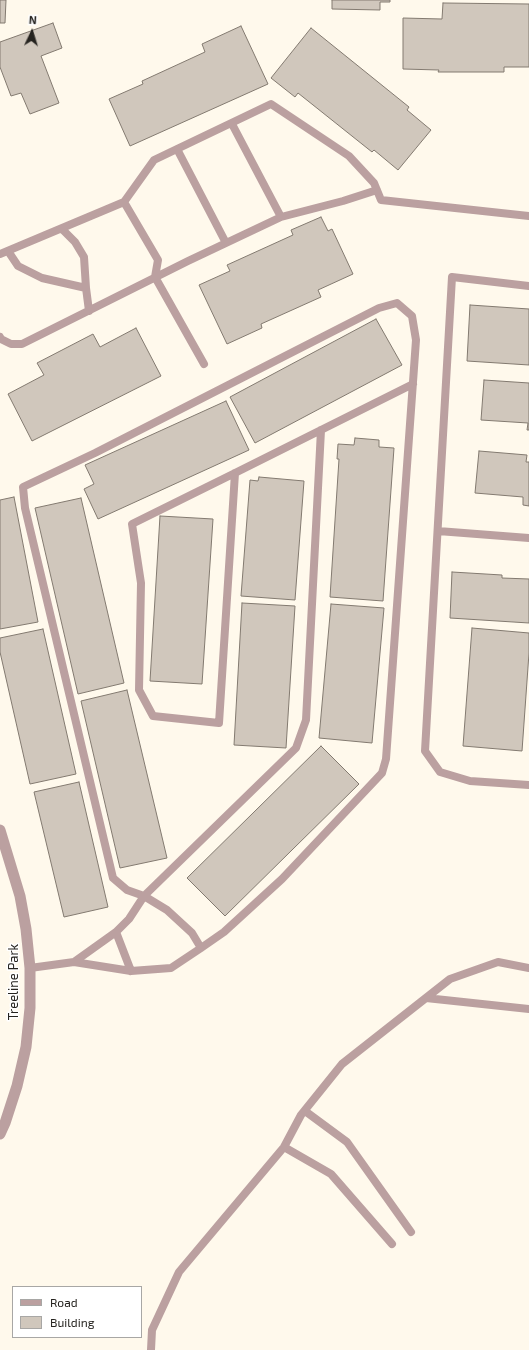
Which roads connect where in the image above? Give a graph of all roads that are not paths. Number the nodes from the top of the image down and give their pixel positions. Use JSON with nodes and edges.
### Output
{"nodes":[{"id":1,"x":232,"y":124,"type":"junction"},
{"id":2,"x":177,"y":150,"type":"junction"},
{"id":3,"x":377,"y":190,"type":"junction"},
{"id":4,"x":124,"y":202,"type":"junction"},
{"id":5,"x":529,"y":216,"type":"edge"},
{"id":6,"x":281,"y":217,"type":"junction"},
{"id":7,"x":62,"y":229,"type":"junction"},
{"id":8,"x":226,"y":243,"type":"junction"},
{"id":9,"x":4,"y":253,"type":"edge"},
{"id":10,"x":155,"y":277,"type":"junction"},
{"id":11,"x":529,"y":286,"type":"edge"},
{"id":12,"x":86,"y":288,"type":"junction"},
{"id":13,"x":89,"y":311,"type":"junction"},
{"id":14,"x":0,"y":337,"type":"edge"},
{"id":15,"x":204,"y":364,"type":"dead end"},
{"id":16,"x":413,"y":384,"type":"junction"},
{"id":17,"x":321,"y":430,"type":"junction"},
{"id":18,"x":235,"y":473,"type":"junction"},
{"id":19,"x":438,"y":531,"type":"junction"},
{"id":20,"x":529,"y":538,"type":"edge"},
{"id":21,"x":529,"y":785,"type":"edge"},
{"id":22,"x":0,"y":830,"type":"edge"},
{"id":23,"x":144,"y":896,"type":"junction"},
{"id":24,"x":116,"y":932,"type":"junction"},
{"id":25,"x":201,"y":948,"type":"junction"},
{"id":26,"x":74,"y":962,"type":"junction"},
{"id":27,"x":30,"y":968,"type":"junction"},
{"id":28,"x":529,"y":968,"type":"edge"},
{"id":29,"x":131,"y":971,"type":"junction"},
{"id":30,"x":426,"y":998,"type":"junction"},
{"id":31,"x":529,"y":1009,"type":"edge"},
{"id":32,"x":305,"y":1111,"type":"junction"},
{"id":33,"x":0,"y":1134,"type":"edge"},
{"id":34,"x":284,"y":1147,"type":"junction"},
{"id":35,"x":411,"y":1232,"type":"dead end"},
{"id":36,"x":392,"y":1244,"type":"dead end"},
{"id":37,"x":151,"y":1350,"type":"edge"}],
"edges":[{"from":1,"to":2,"type":"lane"},
{"from":1,"to":3,"type":"lane"},
{"from":1,"to":6,"type":"lane"},
{"from":2,"to":4,"type":"lane"},
{"from":2,"to":8,"type":"lane"},
{"from":3,"to":5,"type":"lane"},
{"from":3,"to":6,"type":"lane"},
{"from":4,"to":7,"type":"lane"},
{"from":4,"to":10,"type":"lane"},
{"from":6,"to":8,"type":"lane"},
{"from":7,"to":9,"type":"lane"},
{"from":7,"to":12,"type":"lane"},
{"from":8,"to":10,"type":"lane"},
{"from":9,"to":12,"type":"lane"},
{"from":10,"to":13,"type":"lane"},
{"from":10,"to":15,"type":"lane"},
{"from":11,"to":19,"type":"lane"},
{"from":12,"to":13,"type":"lane"},
{"from":13,"to":14,"type":"lane"},
{"from":16,"to":17,"type":"lane"},
{"from":16,"to":23,"type":"lane"},
{"from":16,"to":25,"type":"lane"},
{"from":17,"to":18,"type":"lane"},
{"from":17,"to":23,"type":"lane"},
{"from":18,"to":18,"type":"lane"},
{"from":19,"to":20,"type":"lane"},
{"from":19,"to":21,"type":"lane"},
{"from":22,"to":27,"type":"street","name":"Treeline Park"},
{"from":23,"to":24,"type":"lane"},
{"from":23,"to":25,"type":"lane"},
{"from":24,"to":26,"type":"lane"},
{"from":24,"to":29,"type":"lane"},
{"from":25,"to":29,"type":"lane"},
{"from":26,"to":27,"type":"lane"},
{"from":26,"to":29,"type":"lane"},
{"from":27,"to":33,"type":"street","name":"Treeline Park"},
{"from":28,"to":30,"type":"lane"},
{"from":30,"to":31,"type":"lane"},
{"from":30,"to":32,"type":"lane"},
{"from":32,"to":34,"type":"lane"},
{"from":32,"to":35,"type":"lane"},
{"from":34,"to":36,"type":"lane"},
{"from":34,"to":37,"type":"lane"}]}
